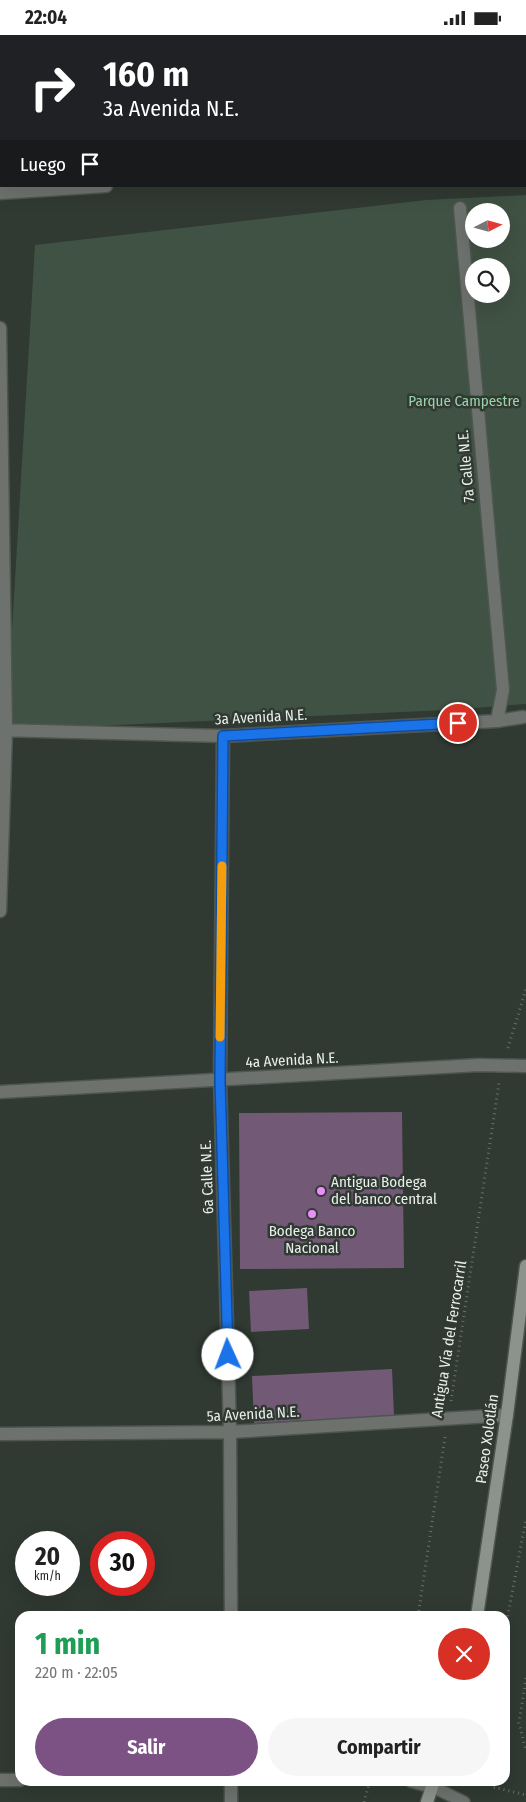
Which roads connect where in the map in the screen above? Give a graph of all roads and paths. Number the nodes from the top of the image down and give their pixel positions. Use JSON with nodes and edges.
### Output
{"nodes":[{"id":1,"x":91,"y":187,"type":"edge"},
{"id":2,"x":0,"y":193,"type":"edge"},
{"id":3,"x":460,"y":208,"type":"dead end"},
{"id":4,"x":0,"y":328,"type":"edge"},
{"id":5,"x":523,"y":717,"type":"dead end"},
{"id":6,"x":497,"y":721,"type":"junction"},
{"id":7,"x":3,"y":730,"type":"edge"},
{"id":8,"x":223,"y":736,"type":"junction"},
{"id":9,"x":0,"y":911,"type":"edge"},
{"id":10,"x":526,"y":989,"type":"edge"},
{"id":11,"x":504,"y":1065,"type":"junction"},
{"id":12,"x":526,"y":1066,"type":"edge"},
{"id":13,"x":220,"y":1080,"type":"junction"},
{"id":14,"x":0,"y":1092,"type":"edge"},
{"id":15,"x":526,"y":1266,"type":"edge"},
{"id":16,"x":507,"y":1415,"type":"junction"},
{"id":17,"x":448,"y":1419,"type":"junction"},
{"id":18,"x":230,"y":1432,"type":"junction"},
{"id":19,"x":0,"y":1435,"type":"edge"},
{"id":20,"x":526,"y":1519,"type":"edge"},
{"id":21,"x":230,"y":1611,"type":"edge"},
{"id":22,"x":419,"y":1611,"type":"edge"},
{"id":23,"x":477,"y":1611,"type":"edge"},
{"id":24,"x":509,"y":1611,"type":"edge"},
{"id":25,"x":526,"y":1678,"type":"edge"},
{"id":26,"x":526,"y":1751,"type":"edge"},
{"id":27,"x":0,"y":1780,"type":"edge"},
{"id":28,"x":15,"y":1780,"type":"edge"},
{"id":29,"x":231,"y":1786,"type":"edge"},
{"id":30,"x":369,"y":1786,"type":"edge"},
{"id":31,"x":432,"y":1786,"type":"edge"},
{"id":32,"x":436,"y":1786,"type":"edge"},
{"id":33,"x":492,"y":1786,"type":"edge"},
{"id":34,"x":526,"y":1795,"type":"edge"},
{"id":35,"x":231,"y":1802,"type":"edge"},
{"id":36,"x":364,"y":1802,"type":"edge"},
{"id":37,"x":427,"y":1802,"type":"edge"},
{"id":38,"x":464,"y":1802,"type":"edge"}],
"edges":[{"from":1,"to":2,"type":"street"},
{"from":3,"to":6,"type":"street","name":"7a Calle N.E."},
{"from":4,"to":7,"type":"street"},
{"from":5,"to":6,"type":"street","name":"3a Avenida N.E."},
{"from":6,"to":8,"type":"street","name":"3a Avenida N.E."},
{"from":7,"to":8,"type":"street","name":"3a Avenida N.E."},
{"from":7,"to":9,"type":"street"},
{"from":8,"to":13,"type":"street","name":"6a Calle N.E."},
{"from":10,"to":11,"type":"path","name":"Antigua Vía del Ferrocarril"},
{"from":11,"to":12,"type":"street","name":"4a Avenida N.E."},
{"from":11,"to":13,"type":"street","name":"4a Avenida N.E."},
{"from":11,"to":17,"type":"path","name":"Antigua Vía del Ferrocarril"},
{"from":13,"to":14,"type":"street","name":"4a Avenida N.E."},
{"from":13,"to":18,"type":"street","name":"6a Calle N.E."},
{"from":15,"to":16,"type":"street","name":"Paseo Xolotlán"},
{"from":16,"to":17,"type":"street","name":"5a Avenida N.E."},
{"from":16,"to":23,"type":"street","name":"Paseo Xolotlán"},
{"from":17,"to":18,"type":"street","name":"5a Avenida N.E."},
{"from":17,"to":22,"type":"path","name":"Antigua Vía del Ferrocarril"},
{"from":18,"to":19,"type":"street","name":"5a Avenida N.E."},
{"from":18,"to":21,"type":"street","name":"6a Calle N.E."},
{"from":20,"to":24,"type":"path"},
{"from":25,"to":26,"type":"path"},
{"from":27,"to":28,"type":"street"},
{"from":29,"to":35,"type":"street"},
{"from":30,"to":36,"type":"path"},
{"from":31,"to":37,"type":"street"},
{"from":32,"to":38,"type":"lane"},
{"from":33,"to":34,"type":"path"}]}
